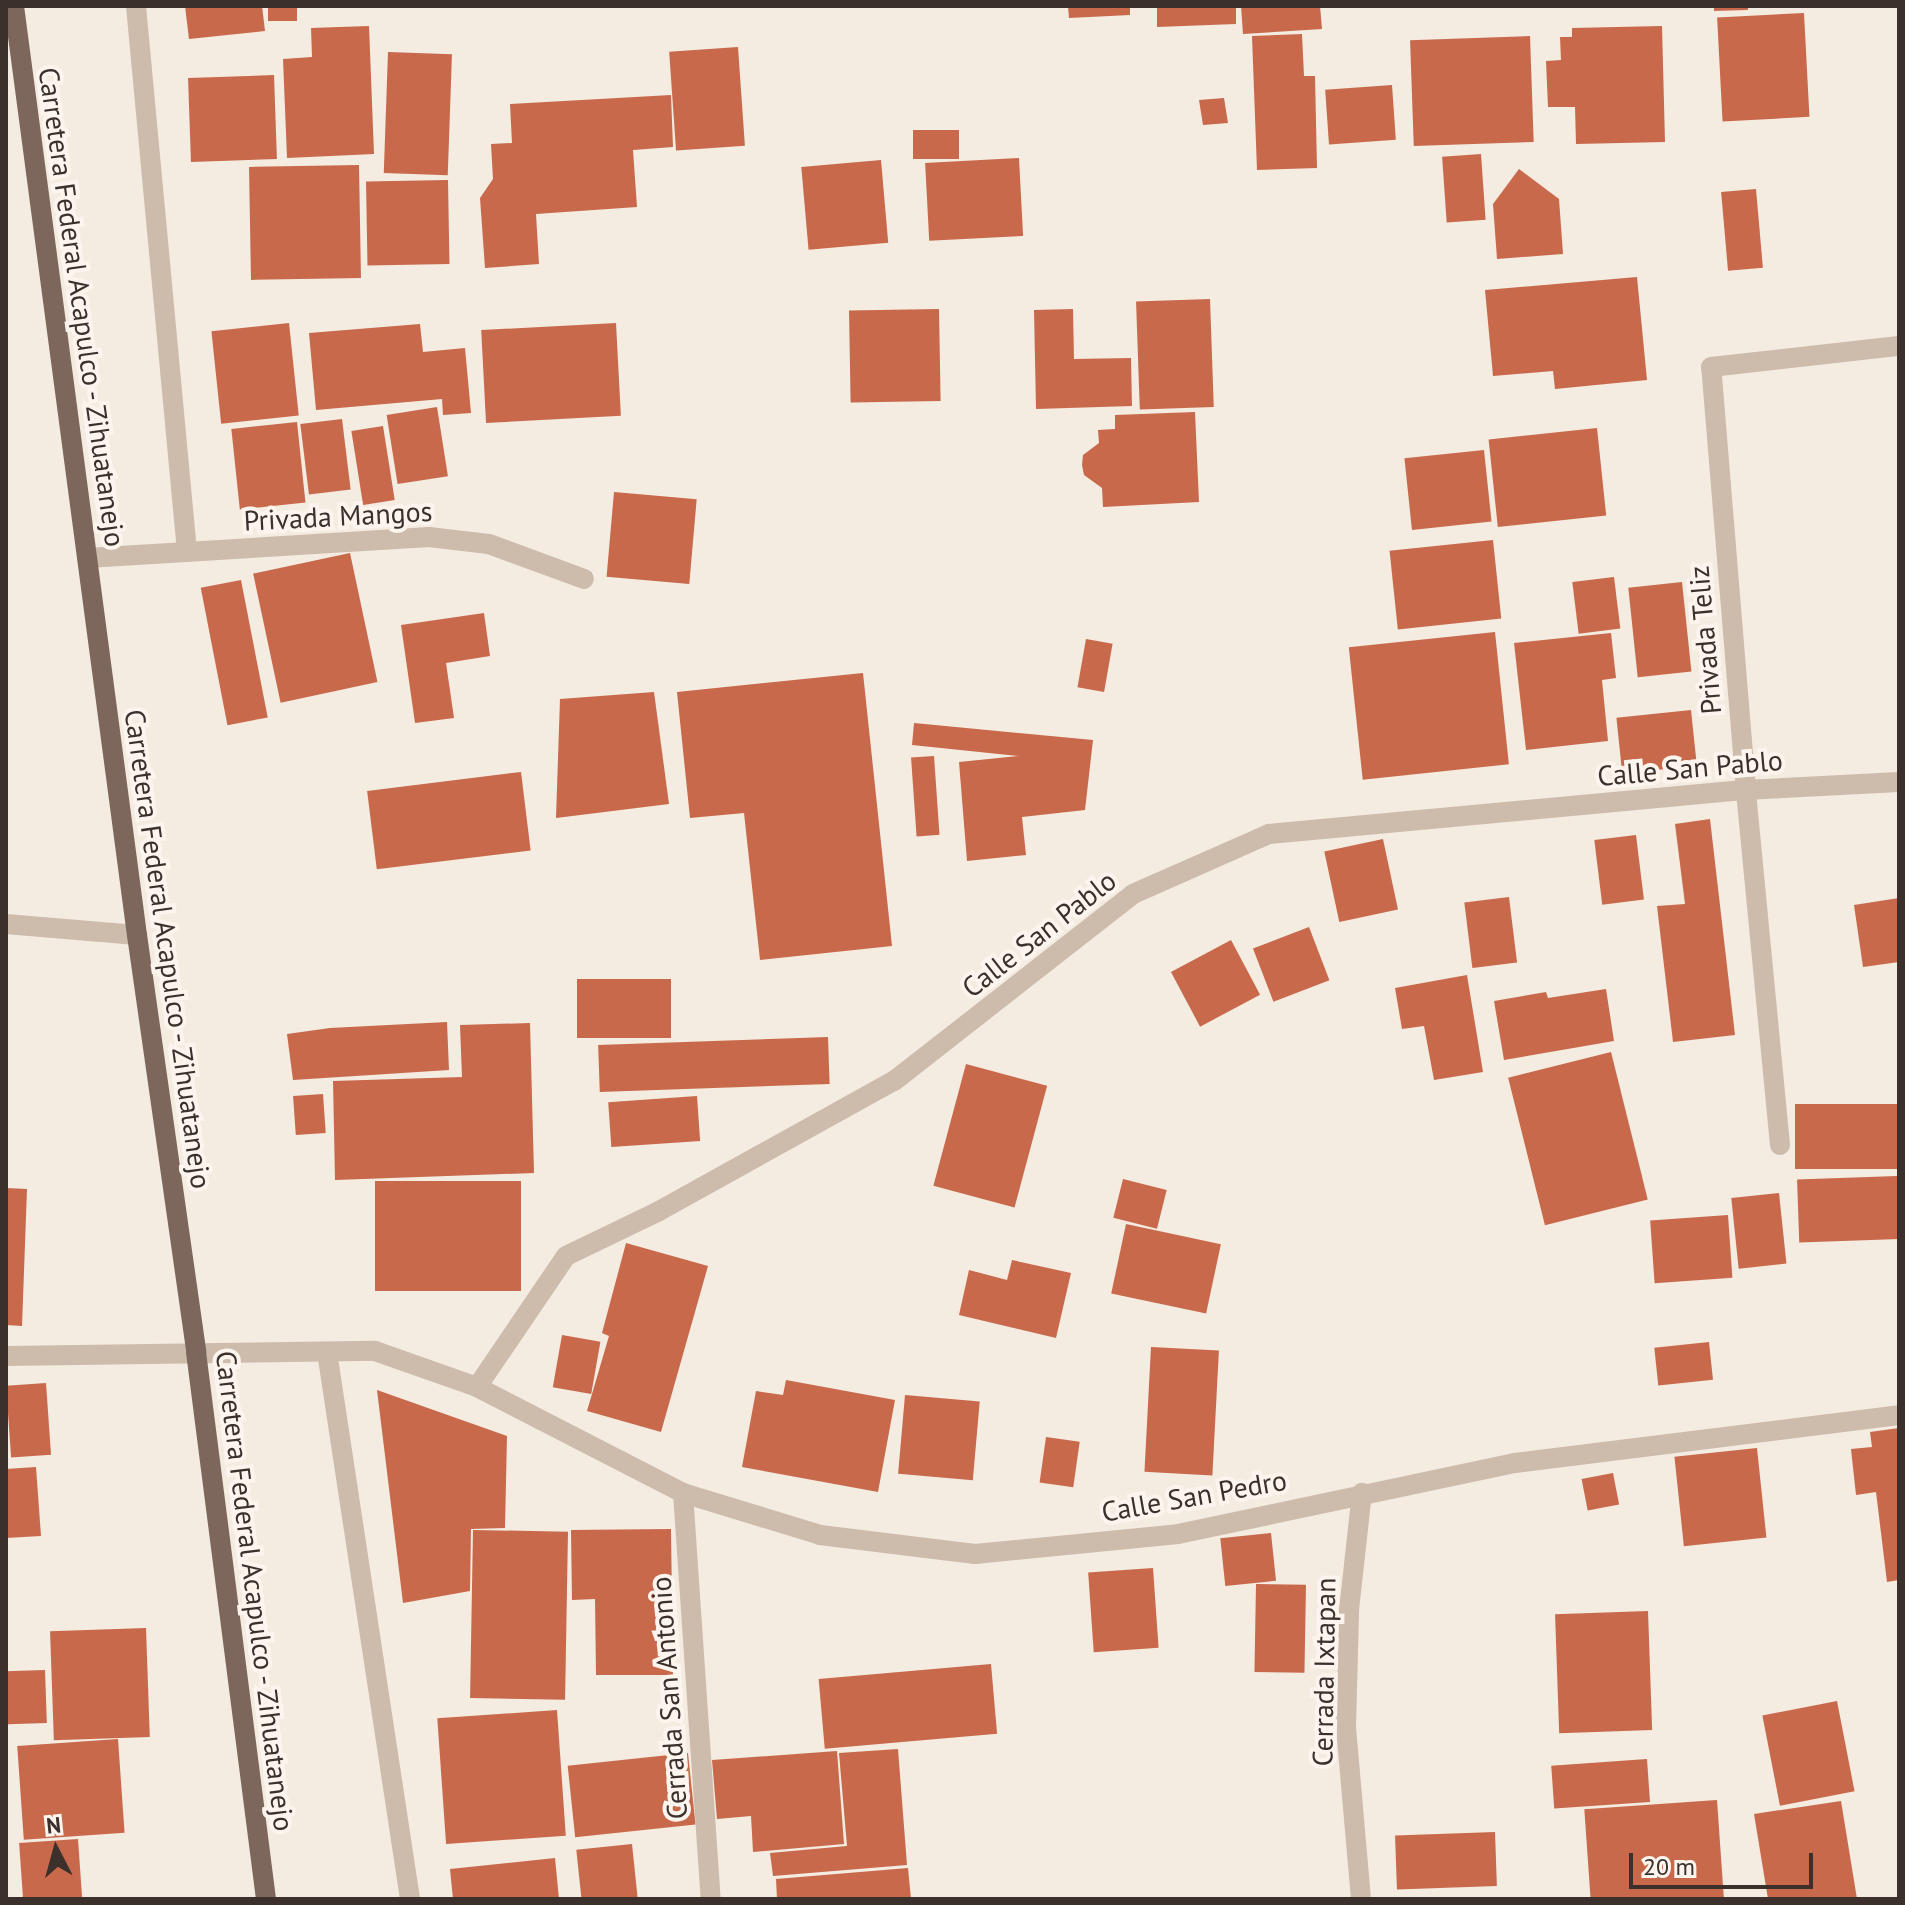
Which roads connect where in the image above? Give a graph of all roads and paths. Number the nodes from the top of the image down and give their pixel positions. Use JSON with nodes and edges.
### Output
{"nodes":[{"id":1,"x":14,"y":6,"type":"edge"},
{"id":2,"x":136,"y":6,"type":"edge"},
{"id":3,"x":1899,"y":346,"type":"edge"},
{"id":4,"x":187,"y":552,"type":"junction"},
{"id":5,"x":87,"y":558,"type":"junction"},
{"id":6,"x":584,"y":579,"type":"dead end"},
{"id":7,"x":1899,"y":782,"type":"edge"},
{"id":8,"x":1746,"y":790,"type":"junction"},
{"id":9,"x":6,"y":924,"type":"edge"},
{"id":10,"x":137,"y":935,"type":"junction"},
{"id":11,"x":1780,"y":1145,"type":"dead end"},
{"id":12,"x":196,"y":1352,"type":"junction"},
{"id":13,"x":327,"y":1352,"type":"junction"},
{"id":14,"x":6,"y":1356,"type":"edge"},
{"id":15,"x":477,"y":1387,"type":"junction"},
{"id":16,"x":1899,"y":1415,"type":"edge"},
{"id":17,"x":683,"y":1493,"type":"junction"},
{"id":18,"x":1362,"y":1493,"type":"junction"},
{"id":19,"x":266,"y":1899,"type":"edge"},
{"id":20,"x":410,"y":1899,"type":"edge"},
{"id":21,"x":711,"y":1899,"type":"edge"},
{"id":22,"x":1361,"y":1899,"type":"edge"}],
"edges":[{"from":1,"to":5,"type":"main road","name":"Carretera Federal Acapulco - Zihuatanejo"},
{"from":2,"to":4,"type":"street"},
{"from":3,"to":8,"type":"street","name":"Privada Teliz"},
{"from":4,"to":5,"type":"street","name":"Privada Mangos"},
{"from":4,"to":6,"type":"street","name":"Privada Mangos"},
{"from":5,"to":10,"type":"main road","name":"Carretera Federal Acapulco - Zihuatanejo"},
{"from":7,"to":8,"type":"street","name":"Calle San Pablo"},
{"from":8,"to":11,"type":"street","name":"Privada Teliz"},
{"from":8,"to":15,"type":"street","name":"Calle San Pablo"},
{"from":9,"to":10,"type":"street"},
{"from":10,"to":12,"type":"main road","name":"Carretera Federal Acapulco - Zihuatanejo"},
{"from":12,"to":13,"type":"street","name":"Calle San Pedro"},
{"from":12,"to":14,"type":"street","name":"Calle San Pedro"},
{"from":12,"to":19,"type":"main road","name":"Carretera Federal Acapulco - Zihuatanejo"},
{"from":13,"to":15,"type":"street","name":"Calle San Pedro"},
{"from":13,"to":20,"type":"street"},
{"from":15,"to":17,"type":"street","name":"Calle San Pedro"},
{"from":16,"to":18,"type":"street","name":"Calle San Pedro"},
{"from":17,"to":18,"type":"street","name":"Calle San Pedro"},
{"from":17,"to":21,"type":"street","name":"Cerrada San Antonio"},
{"from":18,"to":22,"type":"street","name":"Cerrada Ixtapan"}]}
